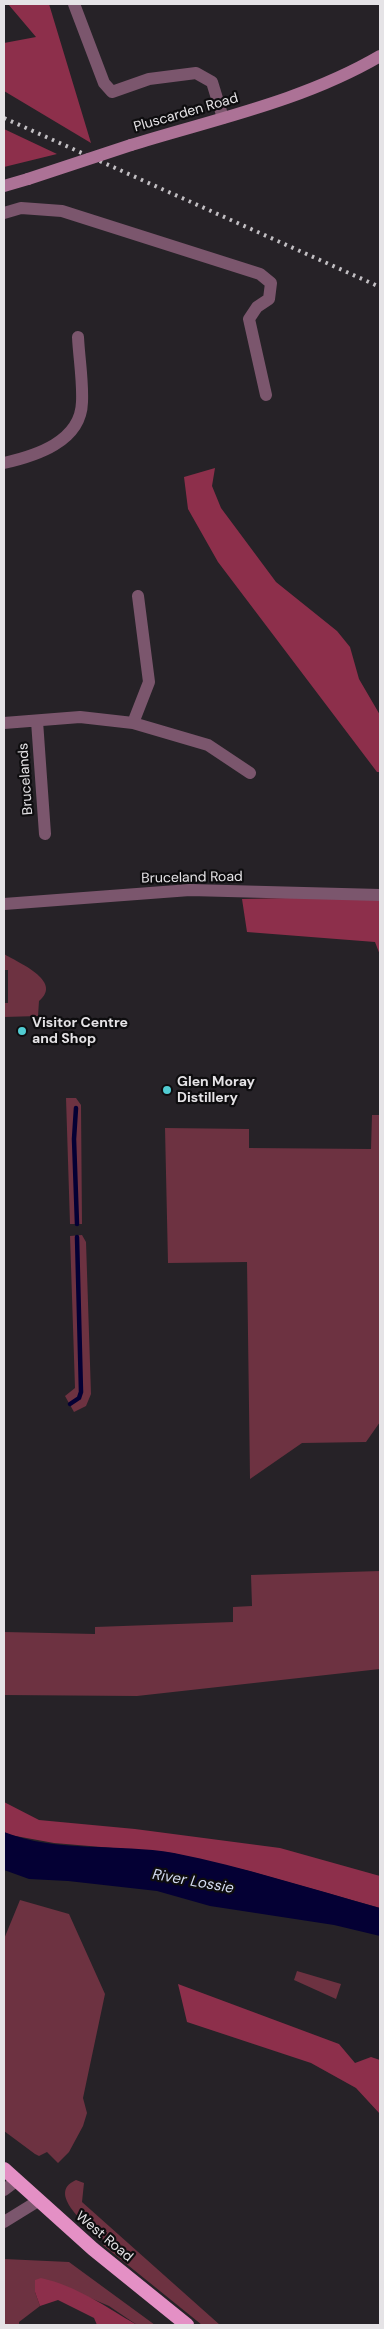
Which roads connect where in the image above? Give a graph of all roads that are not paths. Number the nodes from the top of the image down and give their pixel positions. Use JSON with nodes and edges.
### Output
{"nodes":[{"id":1,"x":74,"y":4,"type":"edge"},
{"id":2,"x":377,"y":58,"type":"edge"},
{"id":3,"x":223,"y":118,"type":"junction"},
{"id":4,"x":4,"y":186,"type":"edge"},
{"id":5,"x":4,"y":213,"type":"edge"},
{"id":6,"x":78,"y":336,"type":"dead end"},
{"id":7,"x":266,"y":395,"type":"dead end"},
{"id":8,"x":4,"y":463,"type":"edge"},
{"id":9,"x":138,"y":596,"type":"dead end"},
{"id":10,"x":37,"y":721,"type":"junction"},
{"id":11,"x":4,"y":723,"type":"edge"},
{"id":12,"x":133,"y":723,"type":"junction"},
{"id":13,"x":250,"y":773,"type":"dead end"},
{"id":14,"x":45,"y":834,"type":"dead end"},
{"id":15,"x":380,"y":895,"type":"edge"},
{"id":16,"x":4,"y":904,"type":"edge"},
{"id":17,"x":4,"y":2169,"type":"edge"},
{"id":18,"x":16,"y":2181,"type":"junction"},
{"id":19,"x":4,"y":2190,"type":"edge"},
{"id":20,"x":38,"y":2201,"type":"junction"},
{"id":21,"x":4,"y":2222,"type":"edge"},
{"id":22,"x":187,"y":2325,"type":"edge"}],
"edges":[{"from":1,"to":3,"type":"street"},
{"from":2,"to":3,"type":"main road","name":"Pluscarden Road"},
{"from":3,"to":4,"type":"main road","name":"Pluscarden Road","bridge":true},
{"from":5,"to":7,"type":"street"},
{"from":6,"to":8,"type":"street"},
{"from":9,"to":12,"type":"street"},
{"from":10,"to":11,"type":"street"},
{"from":10,"to":12,"type":"street"},
{"from":10,"to":14,"type":"street","name":"Brucelands"},
{"from":12,"to":13,"type":"street"},
{"from":15,"to":16,"type":"street","name":"Bruceland Road"},
{"from":17,"to":18,"type":"highway","name":"West Road"},
{"from":18,"to":19,"type":"street"},
{"from":18,"to":20,"type":"highway","name":"West Road"},
{"from":20,"to":21,"type":"street"},
{"from":20,"to":22,"type":"highway","name":"West Road"}]}
